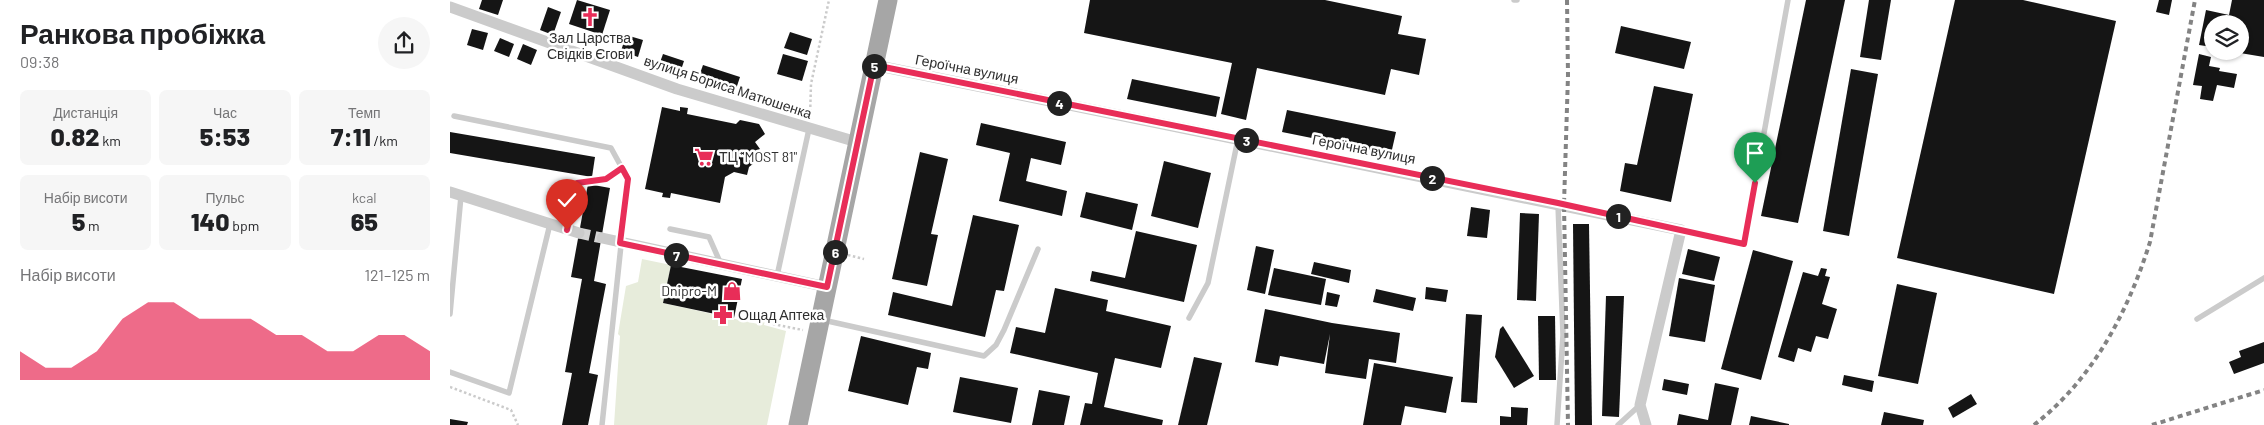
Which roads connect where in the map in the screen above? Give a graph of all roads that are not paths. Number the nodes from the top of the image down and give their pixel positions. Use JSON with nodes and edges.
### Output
{"nodes":[{"id":1,"x":888,"y":0,"type":"edge"},
{"id":2,"x":1788,"y":0,"type":"edge"},
{"id":3,"x":450,"y":7,"type":"edge"},
{"id":4,"x":874,"y":65,"type":"junction"},
{"id":5,"x":454,"y":116,"type":"dead end"},
{"id":6,"x":809,"y":129,"type":"junction"},
{"id":7,"x":1238,"y":138,"type":"junction"},
{"id":8,"x":857,"y":142,"type":"junction"},
{"id":9,"x":456,"y":194,"type":"edge"},
{"id":10,"x":1558,"y":203,"type":"junction"},
{"id":11,"x":550,"y":224,"type":"junction"},
{"id":12,"x":670,"y":229,"type":"dead end"},
{"id":13,"x":1681,"y":230,"type":"junction"},
{"id":14,"x":579,"y":234,"type":"tunnel mouth"},
{"id":15,"x":602,"y":238,"type":"tunnel mouth"},
{"id":16,"x":620,"y":243,"type":"junction"},
{"id":17,"x":1038,"y":249,"type":"dead end"},
{"id":18,"x":721,"y":264,"type":"junction"},
{"id":19,"x":777,"y":276,"type":"junction"},
{"id":20,"x":2264,"y":278,"type":"edge"},
{"id":21,"x":827,"y":287,"type":"junction"},
{"id":22,"x":450,"y":314,"type":"edge"},
{"id":23,"x":1189,"y":318,"type":"dead end"},
{"id":24,"x":2197,"y":319,"type":"dead end"},
{"id":25,"x":819,"y":326,"type":"junction"},
{"id":26,"x":450,"y":372,"type":"edge"},
{"id":27,"x":1640,"y":405,"type":"junction"},
{"id":28,"x":602,"y":425,"type":"edge"},
{"id":29,"x":798,"y":425,"type":"edge"},
{"id":30,"x":1557,"y":425,"type":"edge"},
{"id":31,"x":1618,"y":425,"type":"edge"},
{"id":32,"x":1646,"y":425,"type":"edge"}],
"edges":[{"from":1,"to":4,"type":"main road"},
{"from":2,"to":13,"type":"lane"},
{"from":3,"to":6,"type":"street","name":"вулиця Бориса Матюшенка"},
{"from":4,"to":7,"type":"street","name":"Героїчна вулиця"},
{"from":4,"to":8,"type":"main road"},
{"from":5,"to":16,"type":"lane"},
{"from":6,"to":8,"type":"street","name":"вулиця Бориса Матюшенка"},
{"from":6,"to":19,"type":"lane"},
{"from":7,"to":10,"type":"street","name":"Героїчна вулиця"},
{"from":7,"to":23,"type":"lane"},
{"from":8,"to":21,"type":"main road"},
{"from":9,"to":11,"type":"street"},
{"from":9,"to":22,"type":"lane"},
{"from":10,"to":13,"type":"street","name":"Героїчна вулиця"},
{"from":10,"to":30,"type":"lane"},
{"from":11,"to":14,"type":"street"},
{"from":11,"to":26,"type":"lane"},
{"from":12,"to":18,"type":"lane"},
{"from":13,"to":27,"type":"street"},
{"from":15,"to":16,"type":"street"},
{"from":16,"to":18,"type":"street"},
{"from":16,"to":28,"type":"lane"},
{"from":17,"to":25,"type":"lane"},
{"from":18,"to":19,"type":"street"},
{"from":19,"to":21,"type":"street"},
{"from":20,"to":24,"type":"lane"},
{"from":21,"to":25,"type":"main road"},
{"from":25,"to":29,"type":"main road"},
{"from":27,"to":31,"type":"lane"},
{"from":27,"to":32,"type":"street"}]}
